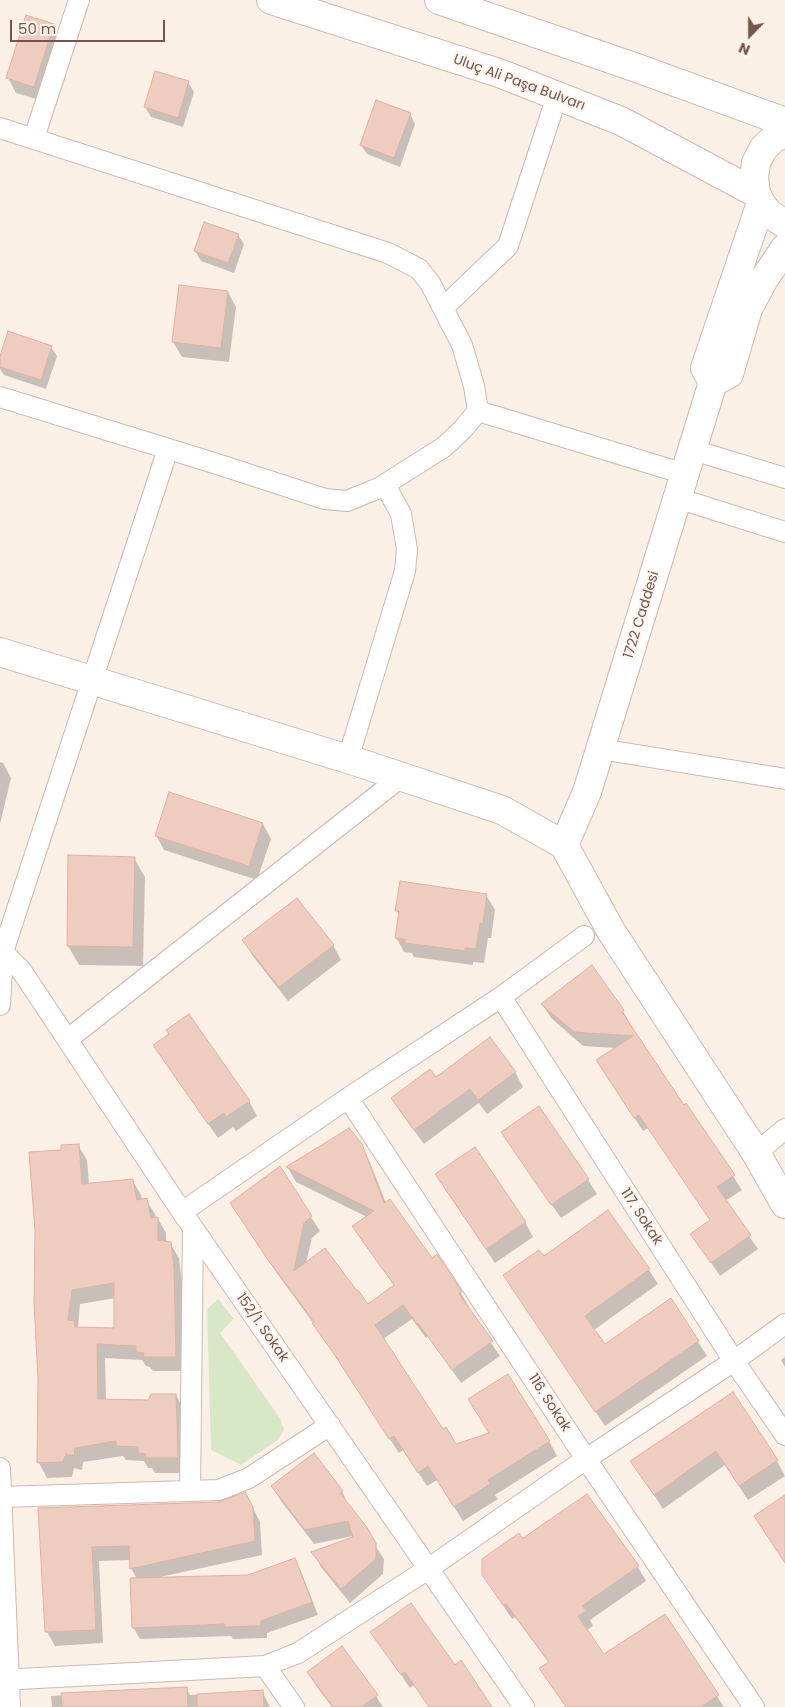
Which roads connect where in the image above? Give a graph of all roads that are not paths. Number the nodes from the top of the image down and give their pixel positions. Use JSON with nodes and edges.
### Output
{"nodes":[{"id":1,"x":79,"y":0,"type":"edge"},
{"id":2,"x":271,"y":0,"type":"edge"},
{"id":3,"x":439,"y":0,"type":"edge"},
{"id":4,"x":557,"y":96,"type":"junction"},
{"id":5,"x":785,"y":122,"type":"edge"},
{"id":6,"x":0,"y":128,"type":"edge"},
{"id":7,"x":785,"y":132,"type":"edge"},
{"id":8,"x":34,"y":138,"type":"junction"},
{"id":9,"x":759,"y":198,"type":"junction"},
{"id":10,"x":785,"y":224,"type":"edge"},
{"id":11,"x":785,"y":248,"type":"edge"},
{"id":12,"x":443,"y":308,"type":"junction"},
{"id":13,"x":713,"y":382,"type":"junction"},
{"id":14,"x":0,"y":397,"type":"edge"},
{"id":15,"x":478,"y":411,"type":"junction"},
{"id":16,"x":168,"y":449,"type":"junction"},
{"id":17,"x":685,"y":474,"type":"junction"},
{"id":18,"x":785,"y":478,"type":"edge"},
{"id":19,"x":384,"y":485,"type":"junction"},
{"id":20,"x":785,"y":532,"type":"edge"},
{"id":21,"x":0,"y":652,"type":"edge"},
{"id":22,"x":92,"y":680,"type":"junction"},
{"id":23,"x":600,"y":749,"type":"junction"},
{"id":24,"x":348,"y":759,"type":"junction"},
{"id":25,"x":401,"y":777,"type":"junction"},
{"id":26,"x":785,"y":779,"type":"edge"},
{"id":27,"x":564,"y":845,"type":"junction"},
{"id":28,"x":584,"y":936,"type":"dead end"},
{"id":29,"x":2,"y":950,"type":"edge"},
{"id":30,"x":500,"y":997,"type":"junction"},
{"id":31,"x":0,"y":1005,"type":"edge"},
{"id":32,"x":68,"y":1039,"type":"junction"},
{"id":33,"x":348,"y":1098,"type":"junction"},
{"id":34,"x":785,"y":1129,"type":"edge"},
{"id":35,"x":756,"y":1154,"type":"junction"},
{"id":36,"x":785,"y":1204,"type":"edge"},
{"id":37,"x":187,"y":1220,"type":"junction"},
{"id":38,"x":785,"y":1324,"type":"edge"},
{"id":39,"x":734,"y":1361,"type":"junction"},
{"id":40,"x":330,"y":1425,"type":"junction"},
{"id":41,"x":785,"y":1435,"type":"edge"},
{"id":42,"x":586,"y":1459,"type":"junction"},
{"id":43,"x":0,"y":1468,"type":"edge"},
{"id":44,"x":190,"y":1491,"type":"junction"},
{"id":45,"x":2,"y":1497,"type":"junction"},
{"id":46,"x":428,"y":1569,"type":"junction"},
{"id":47,"x":265,"y":1666,"type":"junction"},
{"id":48,"x":5,"y":1680,"type":"edge"},
{"id":49,"x":10,"y":1707,"type":"edge"},
{"id":50,"x":294,"y":1707,"type":"edge"},
{"id":51,"x":524,"y":1707,"type":"edge"},
{"id":52,"x":754,"y":1707,"type":"edge"}],
"edges":[{"from":1,"to":8,"type":"street"},
{"from":2,"to":4,"type":"street","name":"Uluç Ali Paşa Bulvarı"},
{"from":3,"to":5,"type":"street"},
{"from":4,"to":9,"type":"street","name":"Uluç Ali Paşa Bulvarı"},
{"from":4,"to":12,"type":"street"},
{"from":6,"to":8,"type":"street"},
{"from":7,"to":9,"type":"street"},
{"from":8,"to":12,"type":"street"},
{"from":9,"to":10,"type":"street","name":"Uluç Ali Paşa Bulvarı"},
{"from":9,"to":13,"type":"street"},
{"from":11,"to":13,"type":"street"},
{"from":12,"to":15,"type":"street"},
{"from":13,"to":17,"type":"street","name":"1722 Caddesi"},
{"from":14,"to":16,"type":"street"},
{"from":15,"to":17,"type":"street"},
{"from":15,"to":19,"type":"street"},
{"from":16,"to":19,"type":"street"},
{"from":16,"to":22,"type":"street"},
{"from":17,"to":18,"type":"street"},
{"from":17,"to":20,"type":"street"},
{"from":17,"to":23,"type":"street","name":"1722 Caddesi"},
{"from":19,"to":24,"type":"street"},
{"from":21,"to":22,"type":"street"},
{"from":22,"to":24,"type":"street"},
{"from":22,"to":29,"type":"street"},
{"from":23,"to":26,"type":"street"},
{"from":23,"to":27,"type":"street","name":"1722 Caddesi"},
{"from":24,"to":25,"type":"street"},
{"from":25,"to":27,"type":"street"},
{"from":25,"to":32,"type":"street"},
{"from":27,"to":35,"type":"street"},
{"from":28,"to":30,"type":"street"},
{"from":29,"to":31,"type":"street"},
{"from":29,"to":32,"type":"street","name":"152/1. Sokak"},
{"from":30,"to":33,"type":"street"},
{"from":30,"to":39,"type":"street","name":"117. Sokak"},
{"from":32,"to":37,"type":"street","name":"152/1. Sokak"},
{"from":33,"to":37,"type":"street"},
{"from":33,"to":42,"type":"street","name":"116. Sokak"},
{"from":34,"to":35,"type":"street"},
{"from":35,"to":36,"type":"street"},
{"from":37,"to":40,"type":"street","name":"152/1. Sokak"},
{"from":37,"to":44,"type":"street"},
{"from":38,"to":39,"type":"street"},
{"from":39,"to":41,"type":"street","name":"117. Sokak"},
{"from":39,"to":42,"type":"street"},
{"from":40,"to":44,"type":"street"},
{"from":40,"to":46,"type":"street","name":"152/1. Sokak"},
{"from":42,"to":46,"type":"street"},
{"from":42,"to":52,"type":"street","name":"116. Sokak"},
{"from":43,"to":45,"type":"street"},
{"from":44,"to":45,"type":"street"},
{"from":45,"to":48,"type":"street"},
{"from":46,"to":47,"type":"street"},
{"from":46,"to":51,"type":"street","name":"152/1. Sokak"},
{"from":47,"to":48,"type":"street"},
{"from":47,"to":50,"type":"street"},
{"from":48,"to":49,"type":"street"}]}
